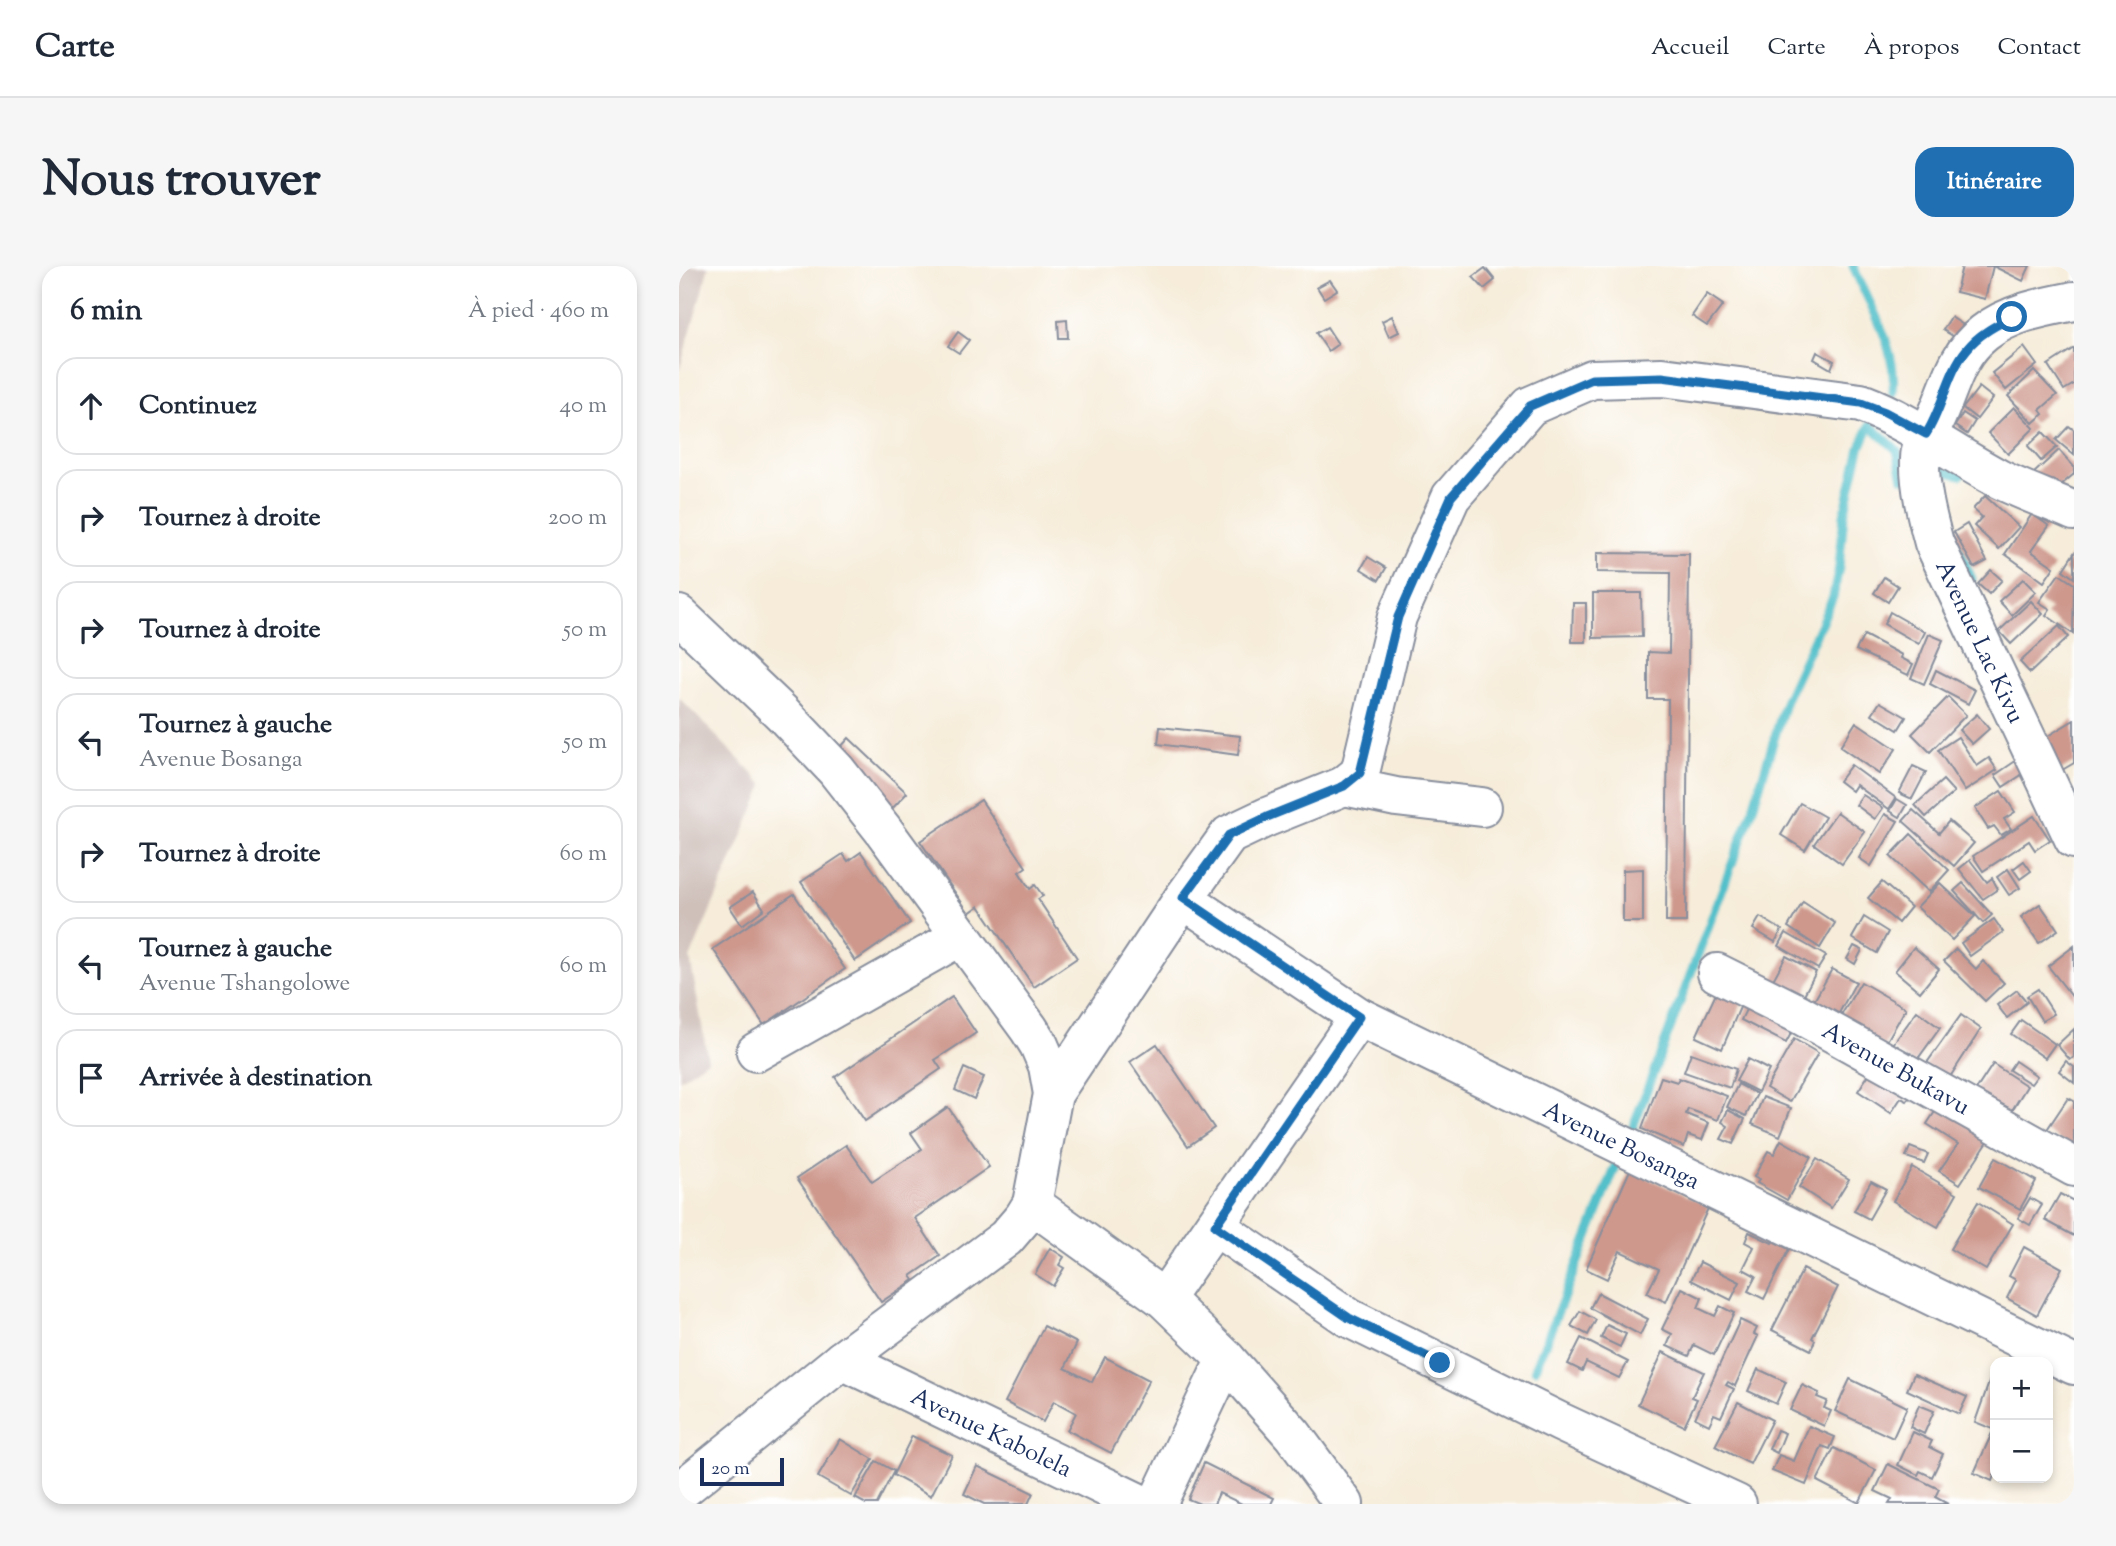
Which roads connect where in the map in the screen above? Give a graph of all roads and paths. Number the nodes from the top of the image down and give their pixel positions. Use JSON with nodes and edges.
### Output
{"nodes":[{"id":1,"x":2074,"y":301,"type":"edge"},
{"id":2,"x":1926,"y":434,"type":"junction"},
{"id":3,"x":2074,"y":511,"type":"edge"},
{"id":4,"x":679,"y":615,"type":"edge"},
{"id":5,"x":1344,"y":786,"type":"junction"},
{"id":6,"x":1482,"y":807,"type":"dead end"},
{"id":7,"x":2074,"y":839,"type":"edge"},
{"id":8,"x":1183,"y":898,"type":"junction"},
{"id":9,"x":961,"y":936,"type":"junction"},
{"id":10,"x":1717,"y":973,"type":"dead end"},
{"id":11,"x":1359,"y":1017,"type":"junction"},
{"id":12,"x":756,"y":1052,"type":"dead end"},
{"id":13,"x":1053,"y":1094,"type":"junction"},
{"id":14,"x":2074,"y":1167,"type":"edge"},
{"id":15,"x":1032,"y":1204,"type":"junction"},
{"id":16,"x":1215,"y":1226,"type":"junction"},
{"id":17,"x":1164,"y":1299,"type":"junction"},
{"id":18,"x":1226,"y":1359,"type":"junction"},
{"id":19,"x":842,"y":1360,"type":"junction"},
{"id":20,"x":2074,"y":1365,"type":"edge"},
{"id":21,"x":679,"y":1492,"type":"edge"},
{"id":22,"x":1141,"y":1504,"type":"edge"},
{"id":23,"x":1157,"y":1504,"type":"edge"},
{"id":24,"x":1344,"y":1504,"type":"edge"},
{"id":25,"x":1737,"y":1504,"type":"edge"}],
"edges":[{"from":1,"to":2,"type":"street","name":"Avenue Lac Kivu"},
{"from":2,"to":3,"type":"street"},
{"from":2,"to":5,"type":"street"},
{"from":2,"to":7,"type":"street","name":"Avenue Lac Kivu"},
{"from":4,"to":9,"type":"street"},
{"from":5,"to":6,"type":"street"},
{"from":5,"to":8,"type":"street"},
{"from":8,"to":11,"type":"street","name":"Avenue Bosanga"},
{"from":8,"to":13,"type":"street"},
{"from":9,"to":12,"type":"street"},
{"from":9,"to":13,"type":"street"},
{"from":10,"to":14,"type":"street","name":"Avenue Bukavu"},
{"from":11,"to":16,"type":"street"},
{"from":11,"to":20,"type":"street","name":"Avenue Bosanga"},
{"from":13,"to":15,"type":"street"},
{"from":15,"to":17,"type":"street"},
{"from":15,"to":19,"type":"street"},
{"from":16,"to":17,"type":"street"},
{"from":16,"to":25,"type":"street"},
{"from":17,"to":18,"type":"street"},
{"from":18,"to":23,"type":"street"},
{"from":18,"to":24,"type":"street"},
{"from":19,"to":21,"type":"street"},
{"from":19,"to":22,"type":"street","name":"Avenue Kabolela"}]}
